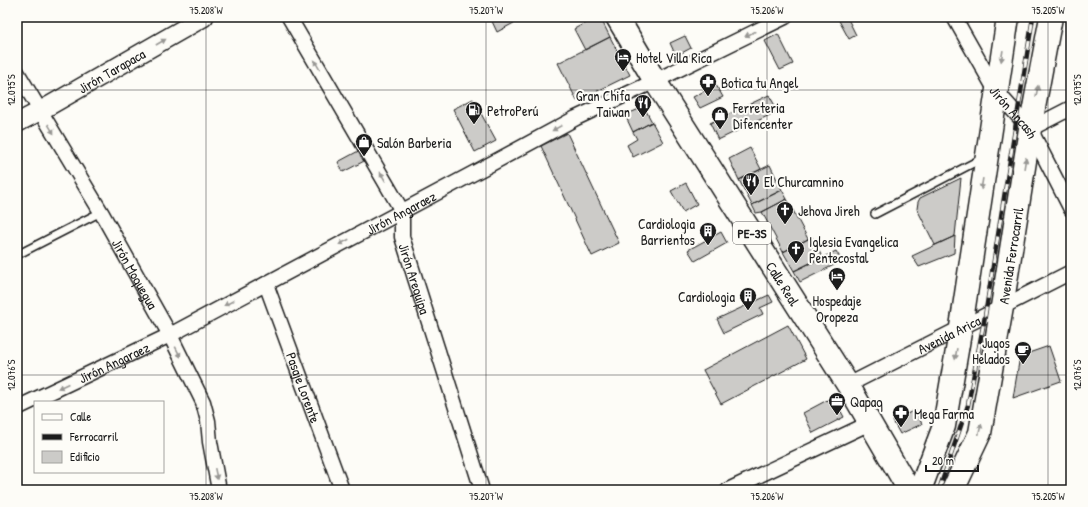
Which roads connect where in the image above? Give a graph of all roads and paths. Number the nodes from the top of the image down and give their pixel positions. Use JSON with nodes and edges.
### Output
{"nodes":[{"id":1,"x":204,"y":17,"type":"edge"},
{"id":2,"x":289,"y":17,"type":"edge"},
{"id":3,"x":617,"y":17,"type":"edge"},
{"id":4,"x":785,"y":17,"type":"edge"},
{"id":5,"x":954,"y":17,"type":"edge"},
{"id":6,"x":1008,"y":17,"type":"edge"},
{"id":7,"x":1051,"y":17,"type":"edge"},
{"id":8,"x":17,"y":72,"type":"edge"},
{"id":9,"x":656,"y":81,"type":"junction"},
{"id":10,"x":996,"y":91,"type":"junction"},
{"id":11,"x":1071,"y":108,"type":"edge"},
{"id":12,"x":40,"y":111,"type":"junction"},
{"id":13,"x":17,"y":123,"type":"edge"},
{"id":14,"x":1030,"y":129,"type":"junction"},
{"id":15,"x":987,"y":156,"type":"junction"},
{"id":16,"x":1071,"y":209,"type":"edge"},
{"id":17,"x":402,"y":211,"type":"junction"},
{"id":18,"x":101,"y":212,"type":"junction"},
{"id":19,"x":875,"y":214,"type":"dead end"},
{"id":20,"x":17,"y":255,"type":"edge"},
{"id":21,"x":1071,"y":272,"type":"edge"},
{"id":22,"x":266,"y":284,"type":"junction"},
{"id":23,"x":1002,"y":307,"type":"junction"},
{"id":24,"x":961,"y":328,"type":"junction"},
{"id":25,"x":170,"y":336,"type":"junction"},
{"id":26,"x":848,"y":385,"type":"junction"},
{"id":27,"x":17,"y":408,"type":"edge"},
{"id":28,"x":870,"y":423,"type":"junction"},
{"id":29,"x":219,"y":490,"type":"edge"},
{"id":30,"x":342,"y":490,"type":"edge"},
{"id":31,"x":482,"y":490,"type":"edge"},
{"id":32,"x":728,"y":490,"type":"edge"},
{"id":33,"x":909,"y":490,"type":"edge"},
{"id":34,"x":920,"y":490,"type":"edge"},
{"id":35,"x":953,"y":490,"type":"edge"}],
"edges":[{"from":12,"to":1,"type":"street","name":"Jirón Tarapaca","one_way":true},
{"from":17,"to":2,"type":"street","one_way":true},
{"from":3,"to":9,"type":"main road","name":"Calle Real","number":"PE-3S"},
{"from":4,"to":9,"type":"street","name":"Jirón Angaraez","one_way":true},
{"from":5,"to":10,"type":"street","name":"Jirón Ancash"},
{"from":6,"to":10,"type":"main road","one_way":true},
{"from":14,"to":7,"type":"main road","name":"Avenida Ferrocarril","one_way":true},
{"from":8,"to":12,"type":"street","name":"Jirón Moquegua"},
{"from":9,"to":17,"type":"street","name":"Jirón Angaraez","one_way":true},
{"from":9,"to":26,"type":"main road","name":"Calle Real","number":"PE-3S"},
{"from":10,"to":14,"type":"street","name":"Jirón Ancash"},
{"from":10,"to":15,"type":"main road"},
{"from":11,"to":14,"type":"street"},
{"from":12,"to":13,"type":"street","name":"Jirón Tarapaca"},
{"from":12,"to":18,"type":"street","name":"Jirón Moquegua","one_way":true},
{"from":14,"to":16,"type":"street","name":"Jirón Ancash"},
{"from":23,"to":14,"type":"main road","name":"Avenida Ferrocarril","one_way":true},
{"from":15,"to":19,"type":"lane"},
{"from":15,"to":24,"type":"main road","one_way":true},
{"from":17,"to":22,"type":"street","name":"Jirón Angaraez","one_way":true},
{"from":17,"to":31,"type":"street","name":"Jirón Arequipa"},
{"from":18,"to":20,"type":"lane"},
{"from":18,"to":25,"type":"street","name":"Jirón Moquegua"},
{"from":21,"to":23,"type":"street","name":"Avenida Arica"},
{"from":22,"to":25,"type":"street","name":"Jirón Angaraez","one_way":true},
{"from":22,"to":30,"type":"street","name":"Pasaje Lorente"},
{"from":23,"to":24,"type":"street","name":"Avenida Arica"},
{"from":35,"to":23,"type":"main road","name":"Avenida Ferrocarril","one_way":true},
{"from":24,"to":26,"type":"street","name":"Avenida Arica"},
{"from":24,"to":34,"type":"main road","one_way":true},
{"from":25,"to":27,"type":"street","name":"Jirón Angaraez","one_way":true},
{"from":25,"to":29,"type":"street","name":"Jirón Moquegua","one_way":true},
{"from":26,"to":28,"type":"main road","name":"Calle Real","number":"PE-3S"},
{"from":28,"to":32,"type":"street"},
{"from":28,"to":33,"type":"main road","name":"Calle Real","number":"PE-3S"}]}
